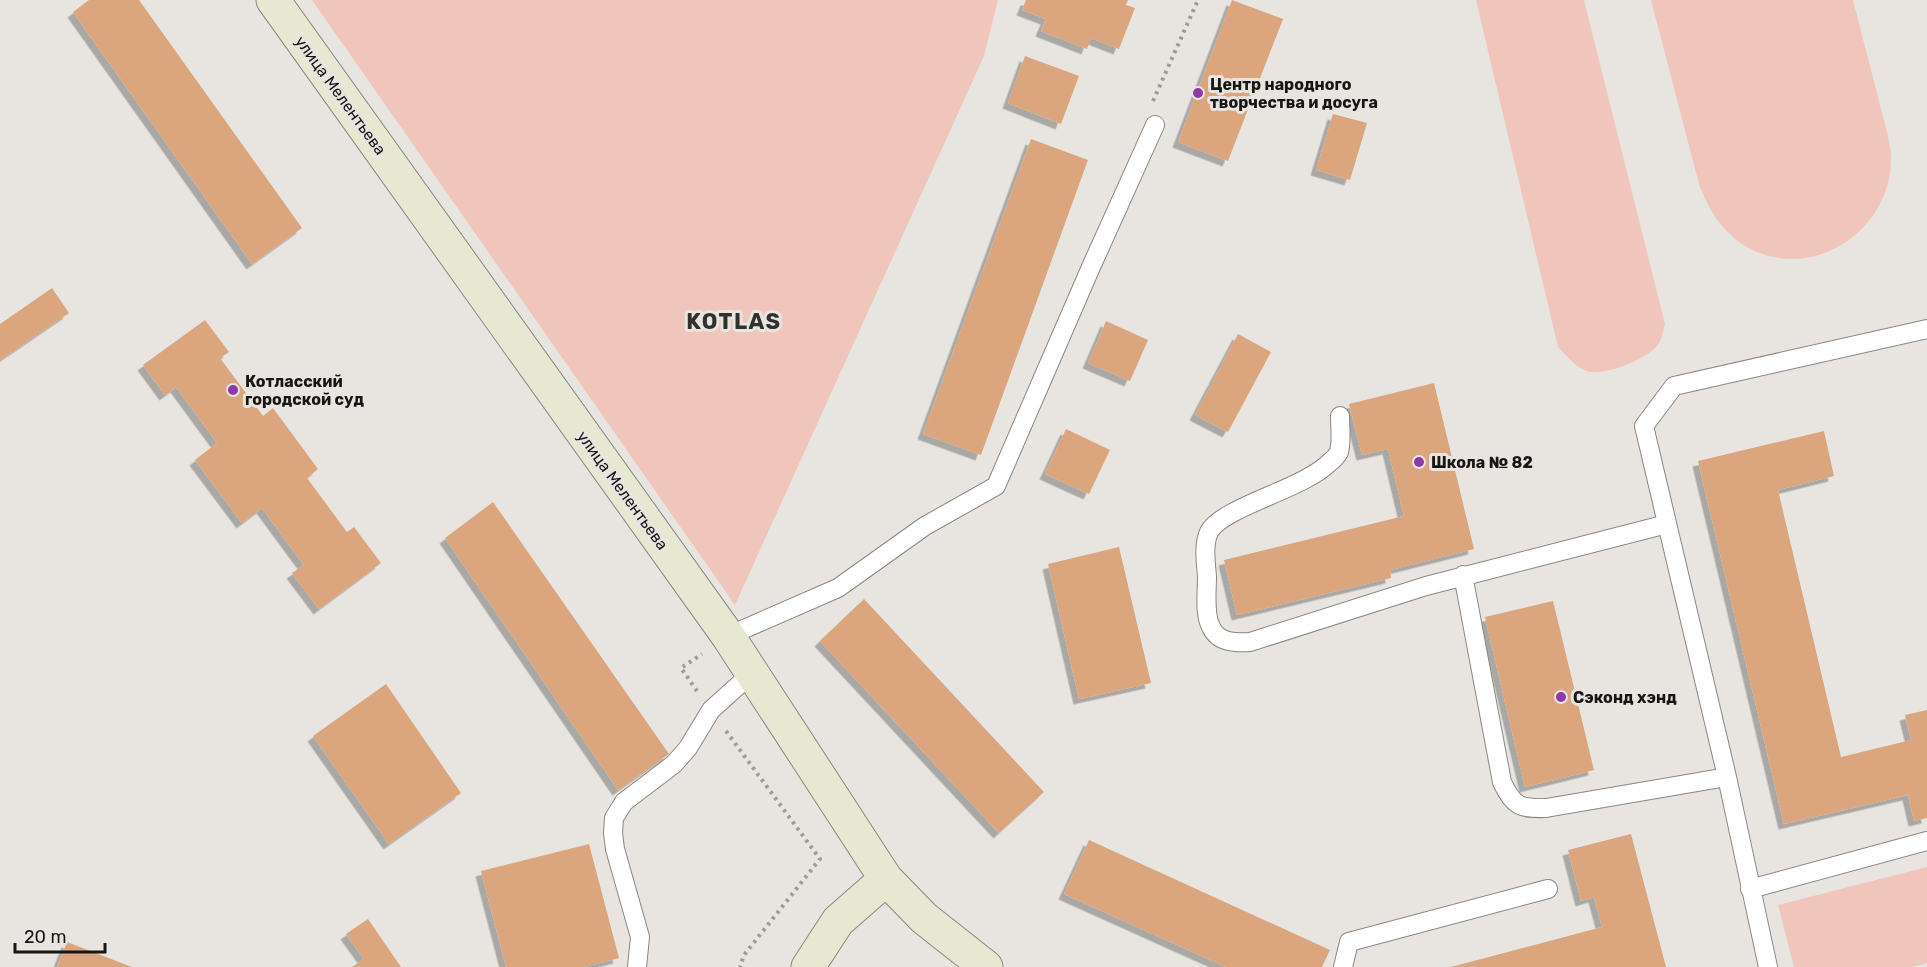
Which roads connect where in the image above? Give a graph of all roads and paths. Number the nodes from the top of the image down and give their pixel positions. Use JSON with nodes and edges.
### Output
{"nodes":[{"id":1,"x":273,"y":0,"type":"edge"},
{"id":2,"x":1155,"y":125,"type":"dead end"},
{"id":3,"x":1927,"y":329,"type":"edge"},
{"id":4,"x":1340,"y":416,"type":"dead end"},
{"id":5,"x":1667,"y":524,"type":"junction"},
{"id":6,"x":1463,"y":575,"type":"junction"},
{"id":7,"x":728,"y":636,"type":"junction"},
{"id":8,"x":752,"y":673,"type":"junction"},
{"id":9,"x":1727,"y":777,"type":"junction"},
{"id":10,"x":1927,"y":841,"type":"edge"},
{"id":11,"x":886,"y":879,"type":"junction"},
{"id":12,"x":1548,"y":889,"type":"dead end"},
{"id":13,"x":1750,"y":889,"type":"junction"},
{"id":14,"x":637,"y":967,"type":"edge"},
{"id":15,"x":808,"y":967,"type":"edge"},
{"id":16,"x":986,"y":967,"type":"edge"},
{"id":17,"x":1343,"y":967,"type":"edge"},
{"id":18,"x":1768,"y":967,"type":"edge"}],
"edges":[{"from":1,"to":7,"type":"street","name":"улица Мелентьева"},
{"from":2,"to":7,"type":"lane"},
{"from":3,"to":5,"type":"lane"},
{"from":4,"to":6,"type":"lane"},
{"from":5,"to":6,"type":"lane"},
{"from":5,"to":9,"type":"lane"},
{"from":6,"to":9,"type":"lane"},
{"from":7,"to":8,"type":"street","name":"улица Мелентьева"},
{"from":8,"to":11,"type":"street","name":"улица Мелентьева"},
{"from":8,"to":14,"type":"lane"},
{"from":9,"to":13,"type":"lane"},
{"from":10,"to":13,"type":"lane"},
{"from":11,"to":15,"type":"street"},
{"from":11,"to":16,"type":"street","name":"улица Мелентьева"},
{"from":12,"to":17,"type":"lane"},
{"from":13,"to":18,"type":"lane"}]}
